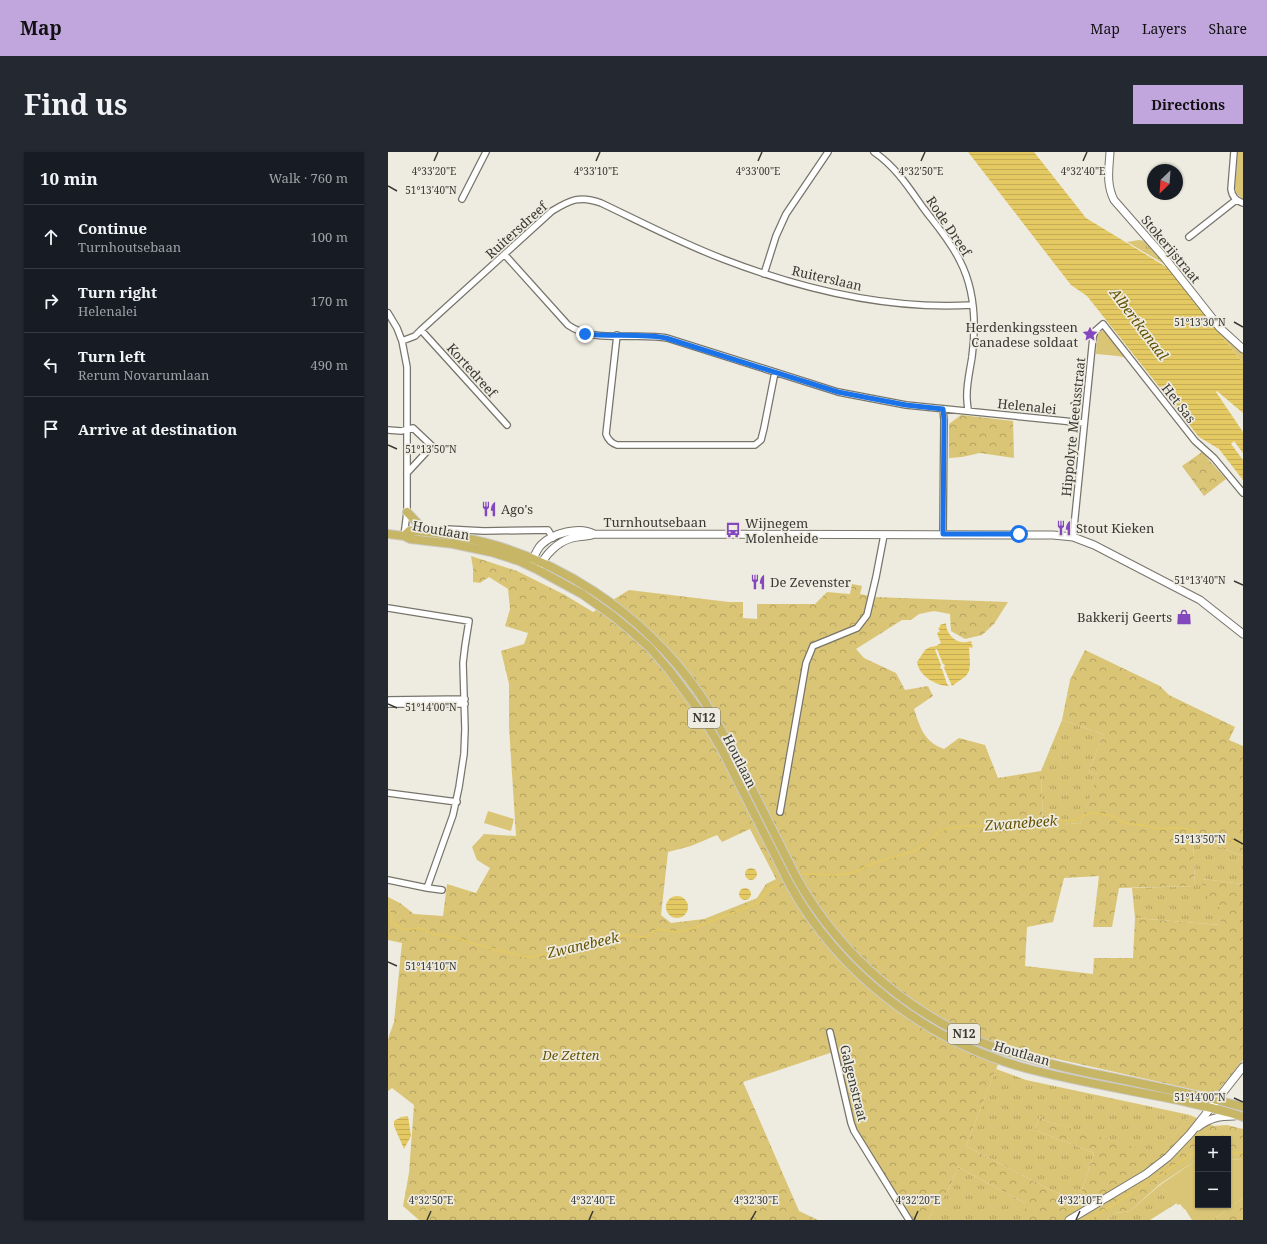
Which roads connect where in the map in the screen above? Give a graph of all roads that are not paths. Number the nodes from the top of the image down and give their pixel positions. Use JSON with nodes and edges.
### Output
{"nodes":[{"id":1,"x":486,"y":152,"type":"edge"},
{"id":2,"x":828,"y":152,"type":"edge"},
{"id":3,"x":874,"y":152,"type":"edge"},
{"id":4,"x":1110,"y":152,"type":"edge"},
{"id":5,"x":1234,"y":152,"type":"edge"},
{"id":6,"x":462,"y":199,"type":"dead end"},
{"id":7,"x":1236,"y":200,"type":"junction"},
{"id":8,"x":1243,"y":203,"type":"edge"},
{"id":9,"x":1189,"y":237,"type":"dead end"},
{"id":10,"x":683,"y":241,"type":"joint"},
{"id":11,"x":505,"y":255,"type":"junction"},
{"id":12,"x":764,"y":274,"type":"junction"},
{"id":13,"x":972,"y":305,"type":"junction"},
{"id":14,"x":388,"y":313,"type":"edge"},
{"id":15,"x":1103,"y":324,"type":"joint"},
{"id":16,"x":421,"y":330,"type":"junction"},
{"id":17,"x":617,"y":335,"type":"junction"},
{"id":18,"x":402,"y":341,"type":"junction"},
{"id":19,"x":1243,"y":348,"type":"edge"},
{"id":20,"x":775,"y":372,"type":"junction"},
{"id":21,"x":945,"y":409,"type":"junction"},
{"id":22,"x":965,"y":411,"type":"junction"},
{"id":23,"x":1084,"y":423,"type":"junction"},
{"id":24,"x":507,"y":425,"type":"dead end"},
{"id":25,"x":408,"y":429,"type":"junction"},
{"id":26,"x":388,"y":430,"type":"edge"},
{"id":27,"x":407,"y":473,"type":"junction"},
{"id":28,"x":1243,"y":493,"type":"edge"},
{"id":29,"x":407,"y":512,"type":"junction"},
{"id":30,"x":446,"y":528,"type":"dead end"},
{"id":31,"x":425,"y":531,"type":"junction"},
{"id":32,"x":594,"y":534,"type":"junction"},
{"id":33,"x":943,"y":534,"type":"junction"},
{"id":34,"x":396,"y":535,"type":"edge"},
{"id":35,"x":884,"y":535,"type":"junction"},
{"id":36,"x":1073,"y":537,"type":"junction"},
{"id":37,"x":553,"y":538,"type":"junction"},
{"id":38,"x":558,"y":545,"type":"junction"},
{"id":39,"x":536,"y":564,"type":"junction"},
{"id":40,"x":388,"y":609,"type":"edge"},
{"id":41,"x":1243,"y":633,"type":"edge"},
{"id":42,"x":388,"y":700,"type":"edge"},
{"id":43,"x":465,"y":701,"type":"junction"},
{"id":44,"x":411,"y":702,"type":"junction"},
{"id":45,"x":388,"y":704,"type":"edge"},
{"id":46,"x":388,"y":793,"type":"edge"},
{"id":47,"x":457,"y":802,"type":"junction"},
{"id":48,"x":780,"y":812,"type":"dead end"},
{"id":49,"x":388,"y":880,"type":"edge"},
{"id":50,"x":427,"y":888,"type":"junction"},
{"id":51,"x":442,"y":890,"type":"dead end"},
{"id":52,"x":830,"y":1032,"type":"dead end"},
{"id":53,"x":1243,"y":1066,"type":"edge"},
{"id":54,"x":1217,"y":1100,"type":"junction"},
{"id":55,"x":1243,"y":1107,"type":"edge"},
{"id":56,"x":1210,"y":1108,"type":"junction"},
{"id":57,"x":1241,"y":1116,"type":"edge"},
{"id":58,"x":1190,"y":1134,"type":"junction"},
{"id":59,"x":908,"y":1220,"type":"edge"},
{"id":60,"x":1069,"y":1220,"type":"edge"}],
"edges":[{"from":1,"to":6,"type":"street"},
{"from":2,"to":12,"type":"street"},
{"from":3,"to":13,"type":"street","name":"Rode Dreef"},
{"from":4,"to":19,"type":"main road","name":"Stokerijstraat"},
{"from":5,"to":7,"type":"street"},
{"from":7,"to":8,"type":"street"},
{"from":7,"to":9,"type":"street"},
{"from":10,"to":11,"type":"street","name":"Ruitersdreef"},
{"from":10,"to":12,"type":"street","name":"Ruiterslaan"},
{"from":11,"to":16,"type":"street","name":"Ruitersdreef"},
{"from":11,"to":17,"type":"street","name":"Helenalei"},
{"from":12,"to":13,"type":"street","name":"Ruiterslaan"},
{"from":13,"to":22,"type":"street","name":"Rode Dreef"},
{"from":14,"to":18,"type":"street"},
{"from":15,"to":23,"type":"street","name":"Hippolyte Meeùsstraat"},
{"from":15,"to":28,"type":"street","name":"Het Sas"},
{"from":16,"to":18,"type":"street","name":"Ruitersdreef"},
{"from":16,"to":24,"type":"street","name":"Kortedreef"},
{"from":17,"to":20,"type":"street","name":"Helenalei"},
{"from":17,"to":20,"type":"street"},
{"from":18,"to":25,"type":"street"},
{"from":20,"to":21,"type":"street","name":"Helenalei"},
{"from":21,"to":22,"type":"street","name":"Helenalei"},
{"from":21,"to":33,"type":"street"},
{"from":22,"to":23,"type":"street","name":"Helenalei"},
{"from":23,"to":36,"type":"street","name":"Hippolyte Meeùsstraat"},
{"from":25,"to":26,"type":"street"},
{"from":25,"to":27,"type":"street"},
{"from":25,"to":27,"type":"street"},
{"from":27,"to":29,"type":"street"},
{"from":29,"to":31,"type":"main road"},
{"from":29,"to":34,"type":"street"},
{"from":30,"to":37,"type":"street"},
{"from":31,"to":34,"type":"main road","name":"Houtlaan","number":"N12"},
{"from":31,"to":39,"type":"main road","name":"Houtlaan","number":"N12"},
{"from":32,"to":35,"type":"main road","name":"Turnhoutsebaan"},
{"from":32,"to":37,"type":"main road","name":"Turnhoutsebaan"},
{"from":32,"to":38,"type":"main road","name":"Turnhoutsebaan"},
{"from":33,"to":35,"type":"main road","name":"Turnhoutsebaan"},
{"from":33,"to":36,"type":"main road","name":"Turnhoutsebaan"},
{"from":34,"to":39,"type":"main road","name":"Houtlaan","number":"N12"},
{"from":35,"to":48,"type":"street"},
{"from":36,"to":41,"type":"main road","name":"Turnhoutsebaan"},
{"from":37,"to":38,"type":"main road"},
{"from":37,"to":39,"type":"main road","name":"Turnhoutsebaan"},
{"from":38,"to":39,"type":"main road","name":"Turnhoutsebaan"},
{"from":39,"to":54,"type":"main road","name":"Houtlaan","number":"N12"},
{"from":39,"to":56,"type":"main road","name":"Houtlaan","number":"N12"},
{"from":40,"to":43,"type":"street"},
{"from":42,"to":44,"type":"street"},
{"from":43,"to":44,"type":"street"},
{"from":43,"to":47,"type":"street"},
{"from":44,"to":45,"type":"street"},
{"from":46,"to":47,"type":"street"},
{"from":47,"to":50,"type":"street"},
{"from":49,"to":50,"type":"street"},
{"from":50,"to":51,"type":"street"},
{"from":52,"to":59,"type":"street","name":"Galgenstraat"},
{"from":53,"to":54,"type":"main road"},
{"from":54,"to":55,"type":"main road","name":"Houtlaan","number":"N12"},
{"from":54,"to":56,"type":"main road"},
{"from":56,"to":57,"type":"main road","name":"Houtlaan","number":"N12"},
{"from":56,"to":58,"type":"main road"},
{"from":57,"to":58,"type":"main road"},
{"from":58,"to":60,"type":"main road"}]}
